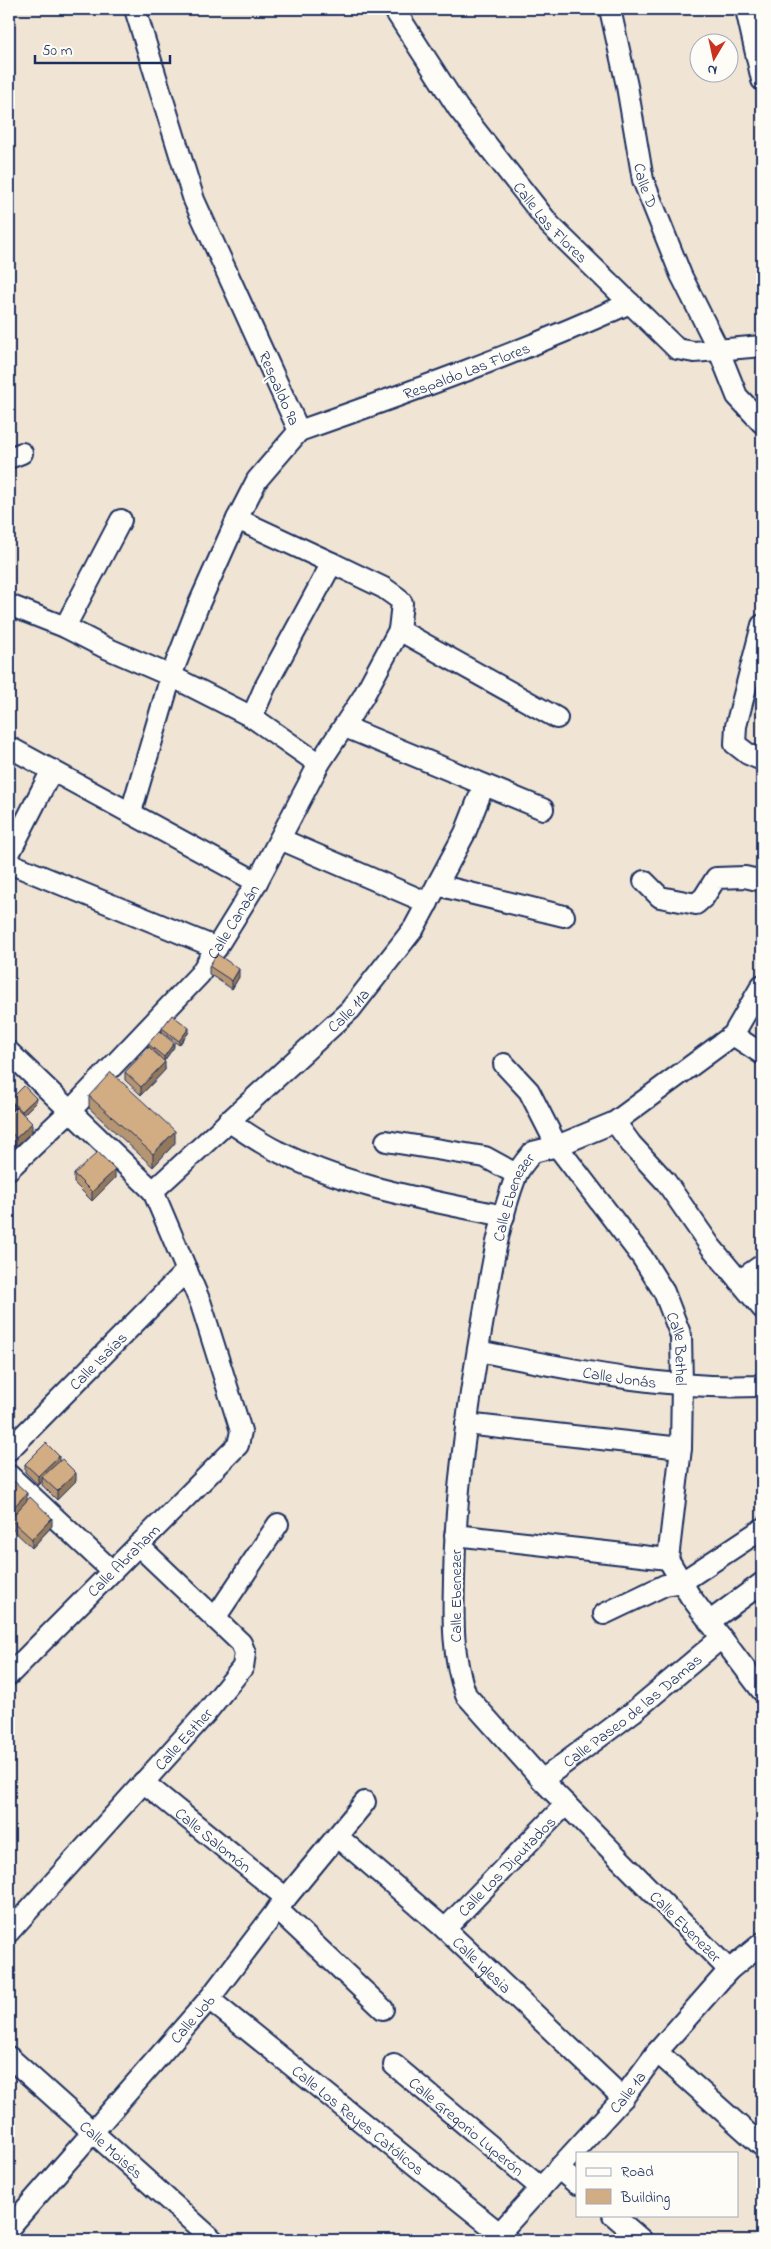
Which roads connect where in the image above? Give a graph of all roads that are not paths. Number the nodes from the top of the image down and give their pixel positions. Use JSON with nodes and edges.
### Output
{"nodes":[{"id":1,"x":135,"y":9,"type":"edge"},
{"id":2,"x":394,"y":9,"type":"edge"},
{"id":3,"x":610,"y":9,"type":"edge"},
{"id":4,"x":746,"y":9,"type":"edge"},
{"id":5,"x":762,"y":80,"type":"edge"},
{"id":6,"x":630,"y":303,"type":"junction"},
{"id":7,"x":762,"y":346,"type":"edge"},
{"id":8,"x":719,"y":351,"type":"junction"},
{"id":9,"x":762,"y":423,"type":"edge"},
{"id":10,"x":299,"y":431,"type":"junction"},
{"id":11,"x":237,"y":519,"type":"junction"},
{"id":12,"x":121,"y":520,"type":"dead end"},
{"id":13,"x":332,"y":563,"type":"junction"},
{"id":14,"x":9,"y":605,"type":"edge"},
{"id":15,"x":762,"y":625,"type":"edge"},
{"id":16,"x":65,"y":627,"type":"junction"},
{"id":17,"x":398,"y":630,"type":"junction"},
{"id":18,"x":171,"y":676,"type":"junction"},
{"id":19,"x":252,"y":717,"type":"junction"},
{"id":20,"x":558,"y":718,"type":"dead end"},
{"id":21,"x":345,"y":727,"type":"junction"},
{"id":22,"x":9,"y":747,"type":"edge"},
{"id":23,"x":762,"y":760,"type":"edge"},
{"id":24,"x":319,"y":764,"type":"junction"},
{"id":25,"x":52,"y":770,"type":"junction"},
{"id":26,"x":484,"y":785,"type":"junction"},
{"id":27,"x":543,"y":809,"type":"dead end"},
{"id":28,"x":131,"y":812,"type":"junction"},
{"id":29,"x":280,"y":839,"type":"junction"},
{"id":30,"x":9,"y":854,"type":"edge"},
{"id":31,"x":9,"y":863,"type":"edge"},
{"id":32,"x":644,"y":881,"type":"dead end"},
{"id":33,"x":762,"y":881,"type":"edge"},
{"id":34,"x":257,"y":882,"type":"junction"},
{"id":35,"x":432,"y":894,"type":"junction"},
{"id":36,"x":564,"y":916,"type":"dead end"},
{"id":37,"x":217,"y":948,"type":"junction"},
{"id":38,"x":762,"y":985,"type":"edge"},
{"id":39,"x":733,"y":1035,"type":"junction"},
{"id":40,"x":762,"y":1054,"type":"edge"},
{"id":41,"x":12,"y":1062,"type":"edge"},
{"id":42,"x":504,"y":1064,"type":"dead end"},
{"id":43,"x":70,"y":1111,"type":"junction"},
{"id":44,"x":228,"y":1121,"type":"junction"},
{"id":45,"x":615,"y":1122,"type":"junction"},
{"id":46,"x":386,"y":1140,"type":"dead end"},
{"id":47,"x":558,"y":1146,"type":"junction"},
{"id":48,"x":9,"y":1170,"type":"edge"},
{"id":49,"x":516,"y":1174,"type":"junction"},
{"id":50,"x":153,"y":1192,"type":"junction"},
{"id":51,"x":504,"y":1216,"type":"junction"},
{"id":52,"x":762,"y":1265,"type":"edge"},
{"id":53,"x":186,"y":1270,"type":"junction"},
{"id":54,"x":739,"y":1281,"type":"junction"},
{"id":55,"x":762,"y":1308,"type":"edge"},
{"id":56,"x":478,"y":1351,"type":"junction"},
{"id":57,"x":762,"y":1383,"type":"edge"},
{"id":58,"x":682,"y":1384,"type":"junction"},
{"id":59,"x":466,"y":1424,"type":"junction"},
{"id":60,"x":681,"y":1448,"type":"junction"},
{"id":61,"x":9,"y":1450,"type":"edge"},
{"id":62,"x":9,"y":1475,"type":"edge"},
{"id":63,"x":278,"y":1524,"type":"dead end"},
{"id":64,"x":762,"y":1529,"type":"edge"},
{"id":65,"x":455,"y":1535,"type":"junction"},
{"id":66,"x":138,"y":1545,"type":"junction"},
{"id":67,"x":668,"y":1559,"type":"junction"},
{"id":68,"x":112,"y":1572,"type":"junction"},
{"id":69,"x":682,"y":1582,"type":"junction"},
{"id":70,"x":762,"y":1583,"type":"edge"},
{"id":71,"x":604,"y":1614,"type":"dead end"},
{"id":72,"x":215,"y":1618,"type":"junction"},
{"id":73,"x":709,"y":1622,"type":"junction"},
{"id":74,"x":720,"y":1638,"type":"junction"},
{"id":75,"x":9,"y":1675,"type":"edge"},
{"id":76,"x":762,"y":1692,"type":"edge"},
{"id":77,"x":542,"y":1780,"type":"junction"},
{"id":78,"x":143,"y":1782,"type":"junction"},
{"id":79,"x":365,"y":1802,"type":"dead end"},
{"id":80,"x":566,"y":1804,"type":"junction"},
{"id":81,"x":338,"y":1836,"type":"junction"},
{"id":82,"x":281,"y":1904,"type":"junction"},
{"id":83,"x":445,"y":1929,"type":"junction"},
{"id":84,"x":9,"y":1932,"type":"edge"},
{"id":85,"x":762,"y":1943,"type":"edge"},
{"id":86,"x":729,"y":1970,"type":"junction"},
{"id":87,"x":209,"y":1999,"type":"junction"},
{"id":88,"x":383,"y":2009,"type":"dead end"},
{"id":89,"x":657,"y":2052,"type":"junction"},
{"id":90,"x":9,"y":2058,"type":"edge"},
{"id":91,"x":394,"y":2065,"type":"dead end"},
{"id":92,"x":623,"y":2098,"type":"junction"},
{"id":93,"x":93,"y":2132,"type":"junction"},
{"id":94,"x":762,"y":2146,"type":"edge"},
{"id":95,"x":558,"y":2168,"type":"junction"},
{"id":96,"x":576,"y":2183,"type":"edge"},
{"id":97,"x":541,"y":2188,"type":"junction"},
{"id":98,"x":614,"y":2216,"type":"edge"},
{"id":99,"x":9,"y":2228,"type":"edge"},
{"id":100,"x":500,"y":2238,"type":"edge"},
{"id":101,"x":213,"y":2240,"type":"edge"},
{"id":102,"x":642,"y":2240,"type":"edge"}],
"edges":[{"from":1,"to":10,"type":"street","name":"Respaldo 9a"},
{"from":2,"to":6,"type":"street","name":"Calle Las Flores"},
{"from":3,"to":8,"type":"street","name":"Calle D"},
{"from":4,"to":5,"type":"street"},
{"from":6,"to":8,"type":"street","name":"Calle Las Flores"},
{"from":6,"to":10,"type":"street","name":"Respaldo Las Flores"},
{"from":7,"to":8,"type":"street","name":"Calle Las Flores"},
{"from":8,"to":9,"type":"street","name":"Calle D"},
{"from":10,"to":11,"type":"street","name":"Respaldo 9a"},
{"from":11,"to":13,"type":"street"},
{"from":11,"to":18,"type":"street","name":"Respaldo 9a"},
{"from":12,"to":16,"type":"street"},
{"from":13,"to":17,"type":"street"},
{"from":13,"to":19,"type":"street"},
{"from":14,"to":16,"type":"street"},
{"from":15,"to":23,"type":"street"},
{"from":16,"to":18,"type":"street"},
{"from":17,"to":20,"type":"street"},
{"from":17,"to":21,"type":"street","name":"Calle Canaán"},
{"from":18,"to":19,"type":"street"},
{"from":18,"to":28,"type":"street","name":"Respaldo 9a"},
{"from":19,"to":24,"type":"street"},
{"from":21,"to":24,"type":"street","name":"Calle Canaán"},
{"from":21,"to":26,"type":"street"},
{"from":22,"to":25,"type":"street"},
{"from":24,"to":29,"type":"street","name":"Calle Canaán"},
{"from":25,"to":28,"type":"street"},
{"from":25,"to":30,"type":"street"},
{"from":26,"to":27,"type":"street"},
{"from":26,"to":35,"type":"street","name":"Calle 11a"},
{"from":28,"to":34,"type":"street"},
{"from":29,"to":34,"type":"street","name":"Calle Canaán"},
{"from":29,"to":35,"type":"street"},
{"from":31,"to":37,"type":"street"},
{"from":32,"to":33,"type":"street"},
{"from":34,"to":37,"type":"street","name":"Calle Canaán"},
{"from":35,"to":36,"type":"street"},
{"from":35,"to":44,"type":"street","name":"Calle 11a"},
{"from":37,"to":43,"type":"street","name":"Calle Canaán"},
{"from":38,"to":39,"type":"street"},
{"from":39,"to":40,"type":"street"},
{"from":39,"to":45,"type":"street","name":"Calle Ebenezer"},
{"from":41,"to":43,"type":"street"},
{"from":42,"to":47,"type":"street","name":"Calle Bethel"},
{"from":43,"to":48,"type":"street","name":"Calle Canaán"},
{"from":43,"to":50,"type":"street"},
{"from":44,"to":50,"type":"street","name":"Calle 11a"},
{"from":44,"to":51,"type":"street"},
{"from":45,"to":47,"type":"street","name":"Calle Ebenezer"},
{"from":45,"to":54,"type":"street"},
{"from":46,"to":49,"type":"street"},
{"from":47,"to":49,"type":"street","name":"Calle Ebenezer"},
{"from":47,"to":58,"type":"street","name":"Calle Bethel"},
{"from":49,"to":51,"type":"street","name":"Calle Ebenezer"},
{"from":50,"to":53,"type":"street"},
{"from":51,"to":56,"type":"street","name":"Calle Ebenezer"},
{"from":52,"to":54,"type":"street"},
{"from":53,"to":61,"type":"street","name":"Calle Isaías"},
{"from":53,"to":66,"type":"street","name":"Calle Abraham"},
{"from":54,"to":55,"type":"street"},
{"from":56,"to":58,"type":"street","name":"Calle Jonás"},
{"from":56,"to":59,"type":"street","name":"Calle Ebenezer"},
{"from":57,"to":58,"type":"street","name":"Calle Jonás"},
{"from":58,"to":60,"type":"street","name":"Calle Bethel"},
{"from":59,"to":60,"type":"street"},
{"from":59,"to":65,"type":"street","name":"Calle Ebenezer"},
{"from":60,"to":67,"type":"street","name":"Calle Bethel"},
{"from":62,"to":68,"type":"street"},
{"from":63,"to":72,"type":"street"},
{"from":64,"to":69,"type":"street"},
{"from":65,"to":67,"type":"street"},
{"from":65,"to":77,"type":"street","name":"Calle Ebenezer"},
{"from":66,"to":68,"type":"street","name":"Calle Abraham"},
{"from":66,"to":72,"type":"street","name":"Calle Esther"},
{"from":67,"to":69,"type":"street"},
{"from":68,"to":75,"type":"street","name":"Calle Abraham"},
{"from":69,"to":71,"type":"street"},
{"from":69,"to":73,"type":"street"},
{"from":70,"to":73,"type":"street"},
{"from":72,"to":78,"type":"street","name":"Calle Esther"},
{"from":73,"to":74,"type":"street"},
{"from":74,"to":76,"type":"street"},
{"from":74,"to":77,"type":"street","name":"Calle Paseo de las Damas"},
{"from":77,"to":80,"type":"street","name":"Calle Ebenezer"},
{"from":78,"to":82,"type":"street","name":"Calle Salomón"},
{"from":78,"to":84,"type":"street","name":"Calle Esther"},
{"from":79,"to":81,"type":"street","name":"Calle Job"},
{"from":80,"to":83,"type":"street","name":"Calle Los Diputados"},
{"from":80,"to":86,"type":"street","name":"Calle Ebenezer"},
{"from":81,"to":82,"type":"street","name":"Calle Job"},
{"from":81,"to":83,"type":"street","name":"Calle Iglesia"},
{"from":82,"to":87,"type":"street","name":"Calle Job"},
{"from":82,"to":88,"type":"street","name":"Calle Salomón"},
{"from":83,"to":92,"type":"street","name":"Calle Iglesia"},
{"from":85,"to":86,"type":"street","name":"Calle 1a"},
{"from":86,"to":89,"type":"street","name":"Calle 1a"},
{"from":87,"to":93,"type":"street","name":"Calle Job"},
{"from":87,"to":100,"type":"street","name":"Calle Los Reyes Católicos"},
{"from":89,"to":92,"type":"street","name":"Calle 1a"},
{"from":89,"to":94,"type":"street"},
{"from":90,"to":93,"type":"street","name":"Calle Moisés"},
{"from":91,"to":97,"type":"street","name":"Calle Gregorio Luperón"},
{"from":92,"to":95,"type":"street","name":"Calle 1a"},
{"from":93,"to":99,"type":"street","name":"Calle Job"},
{"from":93,"to":101,"type":"street","name":"Calle Moisés"},
{"from":95,"to":96,"type":"street"},
{"from":95,"to":97,"type":"street","name":"Calle 1a"},
{"from":97,"to":100,"type":"street","name":"Calle 1a"},
{"from":98,"to":102,"type":"street"}]}
